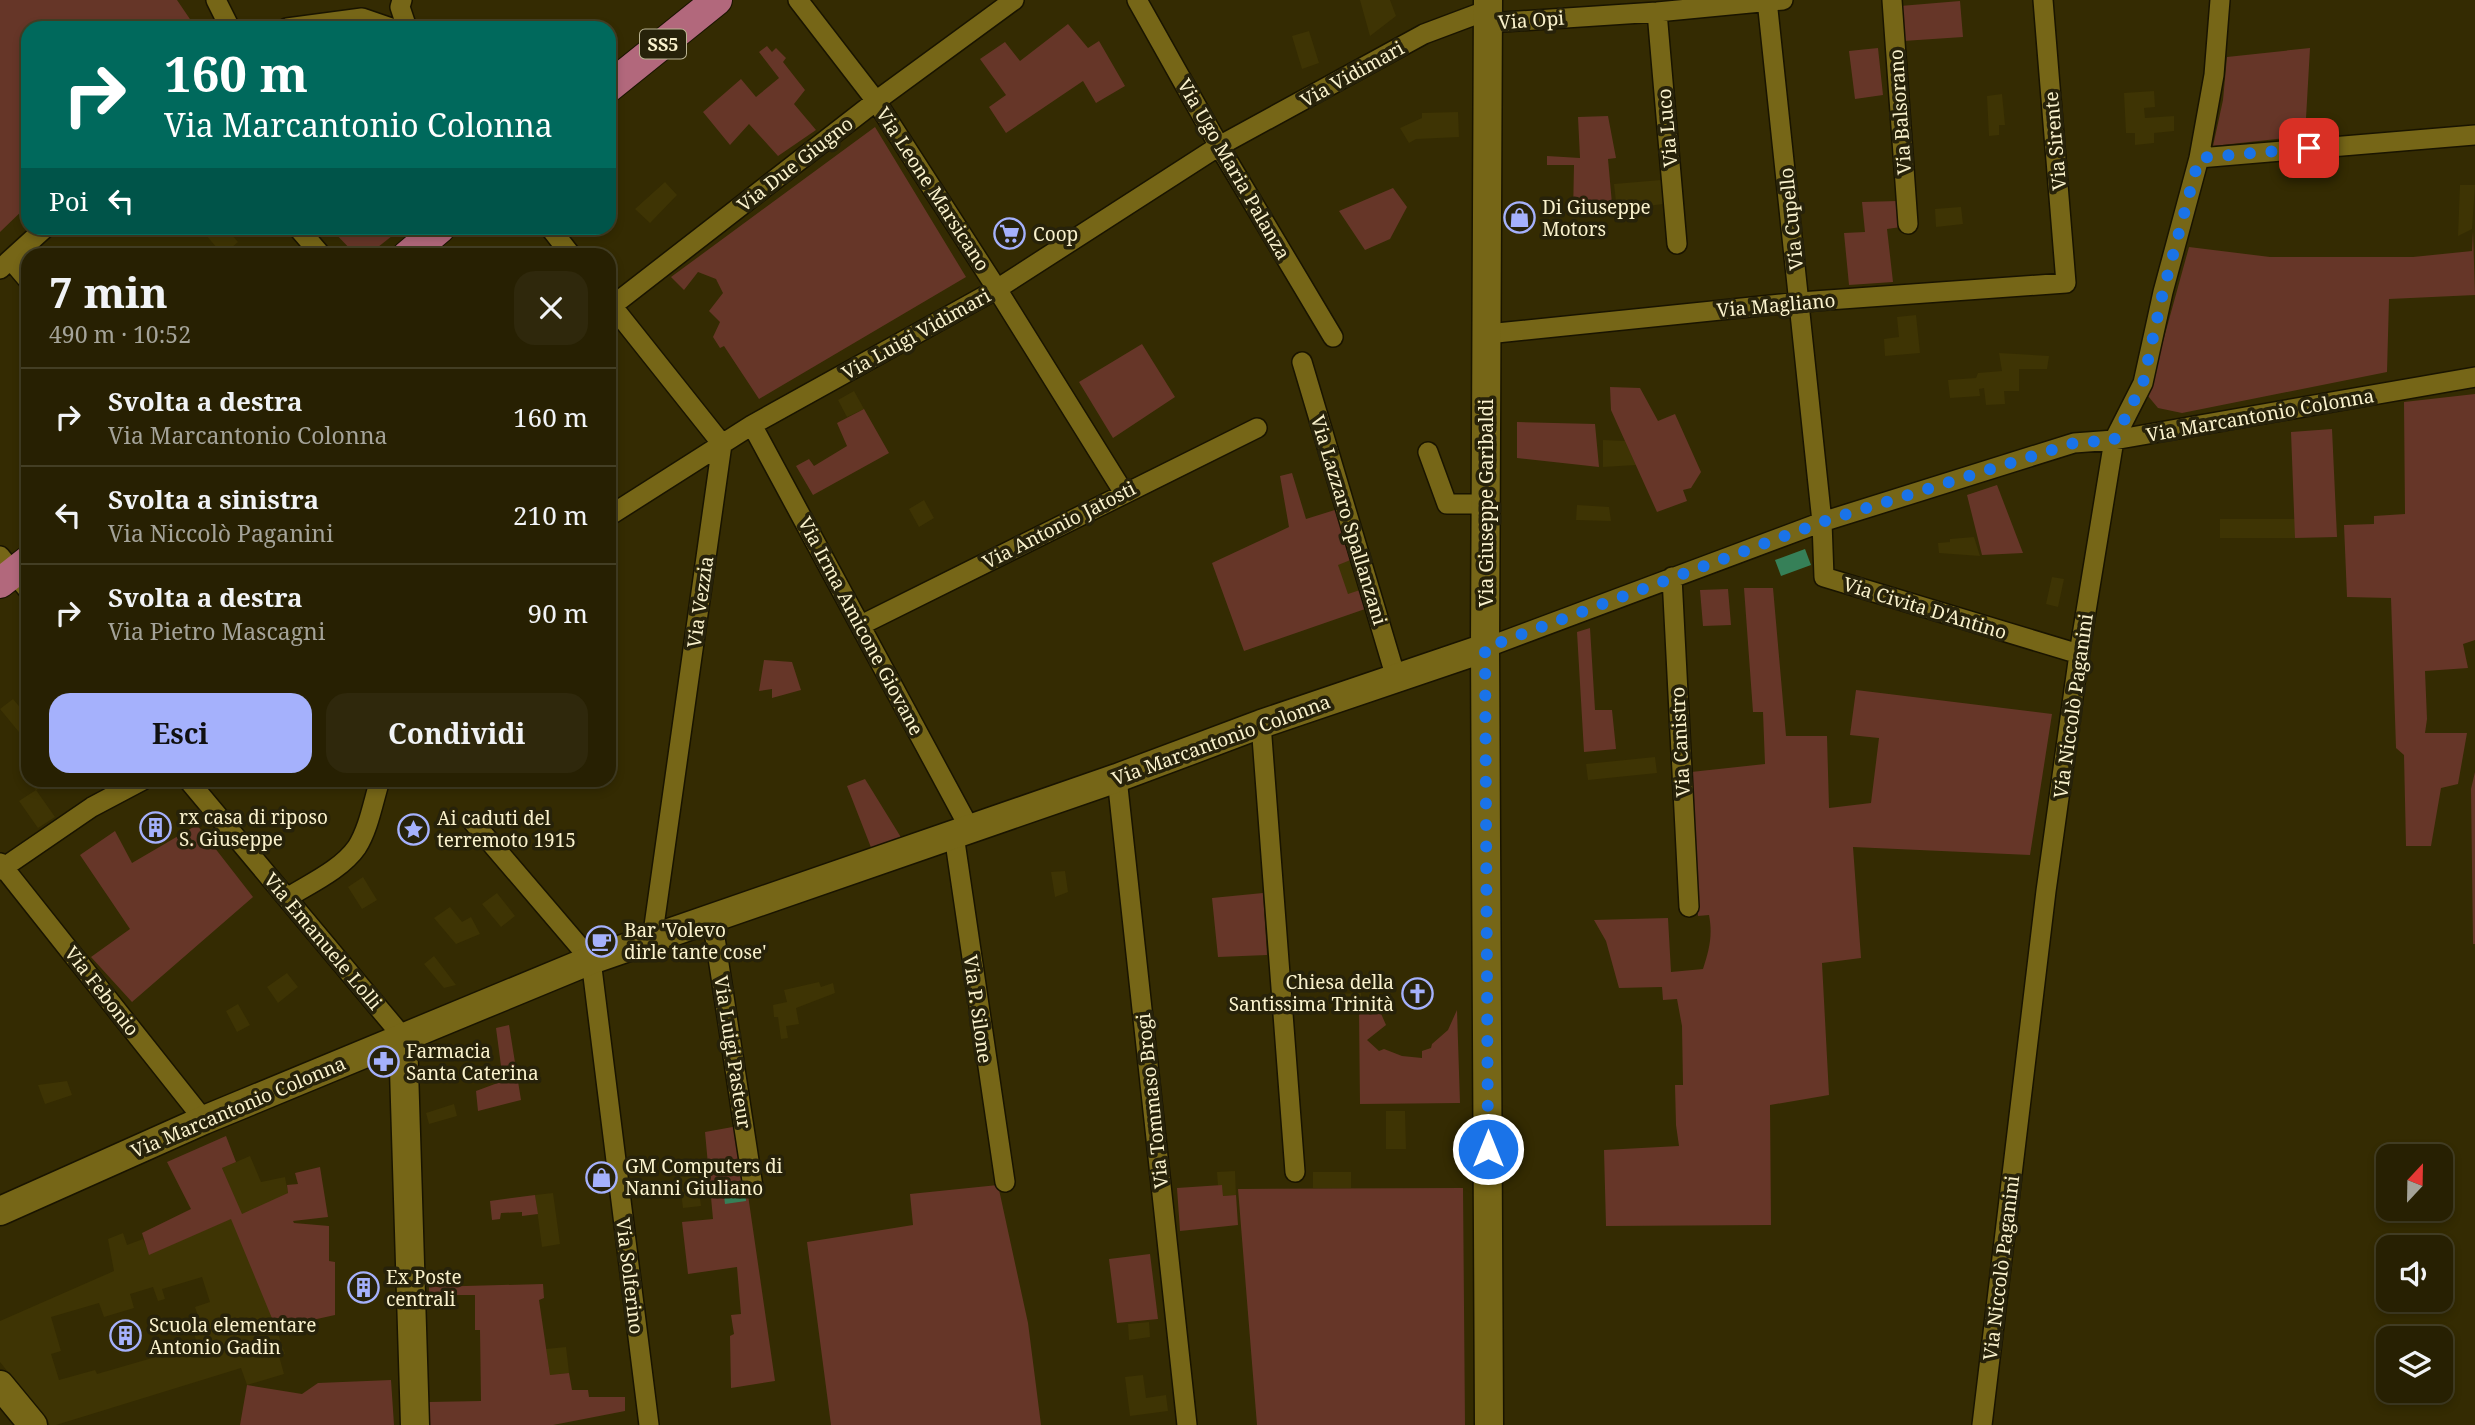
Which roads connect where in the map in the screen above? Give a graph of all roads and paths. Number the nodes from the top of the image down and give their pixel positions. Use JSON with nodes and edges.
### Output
{"nodes":[{"id":1,"x":216,"y":0,"type":"edge"},
{"id":2,"x":717,"y":0,"type":"edge"},
{"id":3,"x":798,"y":0,"type":"edge"},
{"id":4,"x":1014,"y":0,"type":"edge"},
{"id":5,"x":1137,"y":0,"type":"edge"},
{"id":6,"x":1892,"y":0,"type":"edge"},
{"id":7,"x":2043,"y":0,"type":"edge"},
{"id":8,"x":2220,"y":0,"type":"edge"},
{"id":9,"x":1773,"y":1,"type":"edge"},
{"id":10,"x":400,"y":2,"type":"edge"},
{"id":11,"x":1488,"y":11,"type":"edge"},
{"id":12,"x":1657,"y":12,"type":"junction"},
{"id":13,"x":226,"y":21,"type":"edge"},
{"id":14,"x":340,"y":21,"type":"edge"},
{"id":15,"x":371,"y":21,"type":"edge"},
{"id":16,"x":405,"y":21,"type":"edge"},
{"id":17,"x":616,"y":82,"type":"edge"},
{"id":18,"x":876,"y":101,"type":"junction"},
{"id":19,"x":2475,"y":135,"type":"edge"},
{"id":20,"x":1219,"y":146,"type":"junction"},
{"id":21,"x":2199,"y":158,"type":"junction"},
{"id":22,"x":1909,"y":224,"type":"dead end"},
{"id":23,"x":37,"y":235,"type":"edge"},
{"id":24,"x":432,"y":235,"type":"edge"},
{"id":25,"x":1677,"y":244,"type":"dead end"},
{"id":26,"x":23,"y":248,"type":"edge"},
{"id":27,"x":416,"y":248,"type":"edge"},
{"id":28,"x":21,"y":250,"type":"edge"},
{"id":29,"x":5,"y":264,"type":"edge"},
{"id":30,"x":21,"y":275,"type":"edge"},
{"id":31,"x":2066,"y":283,"type":"joint"},
{"id":32,"x":997,"y":289,"type":"junction"},
{"id":33,"x":616,"y":300,"type":"edge"},
{"id":34,"x":1800,"y":303,"type":"junction"},
{"id":35,"x":616,"y":310,"type":"edge"},
{"id":36,"x":1487,"y":334,"type":"junction"},
{"id":37,"x":1333,"y":337,"type":"dead end"},
{"id":38,"x":1302,"y":362,"type":"dead end"},
{"id":39,"x":2475,"y":377,"type":"edge"},
{"id":40,"x":752,"y":425,"type":"junction"},
{"id":41,"x":1257,"y":428,"type":"dead end"},
{"id":42,"x":2114,"y":440,"type":"junction"},
{"id":43,"x":722,"y":444,"type":"junction"},
{"id":44,"x":1428,"y":452,"type":"dead end"},
{"id":45,"x":1124,"y":492,"type":"junction"},
{"id":46,"x":1486,"y":504,"type":"junction"},
{"id":47,"x":616,"y":512,"type":"edge"},
{"id":48,"x":1822,"y":522,"type":"junction"},
{"id":49,"x":1672,"y":577,"type":"junction"},
{"id":50,"x":861,"y":625,"type":"junction"},
{"id":51,"x":1485,"y":648,"type":"junction"},
{"id":52,"x":2079,"y":654,"type":"junction"},
{"id":53,"x":1396,"y":678,"type":"junction"},
{"id":54,"x":1261,"y":724,"type":"junction"},
{"id":55,"x":1117,"y":778,"type":"junction"},
{"id":56,"x":130,"y":787,"type":"edge"},
{"id":57,"x":194,"y":787,"type":"edge"},
{"id":58,"x":378,"y":787,"type":"edge"},
{"id":59,"x":474,"y":822,"type":"dead end"},
{"id":60,"x":962,"y":832,"type":"junction"},
{"id":61,"x":1,"y":867,"type":"edge"},
{"id":62,"x":287,"y":898,"type":"junction"},
{"id":63,"x":1689,"y":907,"type":"dead end"},
{"id":64,"x":712,"y":918,"type":"junction"},
{"id":65,"x":652,"y":940,"type":"junction"},
{"id":66,"x":591,"y":960,"type":"junction"},
{"id":67,"x":404,"y":1037,"type":"junction"},
{"id":68,"x":204,"y":1120,"type":"junction"},
{"id":69,"x":1295,"y":1172,"type":"dead end"},
{"id":70,"x":1005,"y":1182,"type":"dead end"},
{"id":71,"x":753,"y":1187,"type":"dead end"},
{"id":72,"x":0,"y":1211,"type":"edge"},
{"id":73,"x":0,"y":1385,"type":"edge"},
{"id":74,"x":33,"y":1425,"type":"edge"},
{"id":75,"x":415,"y":1425,"type":"edge"},
{"id":76,"x":649,"y":1425,"type":"edge"},
{"id":77,"x":1187,"y":1425,"type":"edge"},
{"id":78,"x":1489,"y":1425,"type":"edge"},
{"id":79,"x":1982,"y":1425,"type":"edge"}],
"edges":[{"from":1,"to":13,"type":"street"},
{"from":2,"to":17,"type":"main road","number":"SS5"},
{"from":3,"to":18,"type":"street","name":"Via Leone Marsicano"},
{"from":4,"to":18,"type":"street","name":"Via Due Giugno"},
{"from":5,"to":20,"type":"street","name":"Via Ugo Maria Palanza"},
{"from":6,"to":22,"type":"street","name":"Via Balsorano"},
{"from":7,"to":31,"type":"street","name":"Via Sirente"},
{"from":8,"to":21,"type":"street","name":"Via Niccolò Paganini"},
{"from":9,"to":12,"type":"street","name":"Via Opi"},
{"from":9,"to":34,"type":"street","name":"Via Cupello"},
{"from":10,"to":16,"type":"street"},
{"from":11,"to":12,"type":"street","name":"Via Opi"},
{"from":11,"to":20,"type":"street","name":"Via Vidimari"},
{"from":11,"to":36,"type":"street","name":"Via Giuseppe Garibaldi"},
{"from":12,"to":25,"type":"street","name":"Via Luco"},
{"from":14,"to":15,"type":"street"},
{"from":18,"to":32,"type":"street","name":"Via Leone Marsicano"},
{"from":18,"to":33,"type":"street","name":"Via Due Giugno"},
{"from":19,"to":21,"type":"street"},
{"from":20,"to":32,"type":"street","name":"Via Luigi Vidimari"},
{"from":20,"to":37,"type":"street","name":"Via Ugo Maria Palanza"},
{"from":21,"to":42,"type":"street","name":"Via Niccolò Paganini"},
{"from":23,"to":26,"type":"street"},
{"from":24,"to":27,"type":"main road"},
{"from":28,"to":29,"type":"street"},
{"from":29,"to":30,"type":"street"},
{"from":31,"to":34,"type":"street","name":"Via Magliano"},
{"from":32,"to":40,"type":"street","name":"Via Luigi Vidimari"},
{"from":32,"to":45,"type":"street","name":"Via Leone Marsicano"},
{"from":34,"to":36,"type":"street","name":"Via Magliano"},
{"from":34,"to":48,"type":"street","name":"Via Cupello"},
{"from":35,"to":43,"type":"street"},
{"from":36,"to":46,"type":"street","name":"Via Giuseppe Garibaldi"},
{"from":38,"to":53,"type":"street","name":"Via Lazzaro Spallanzani"},
{"from":39,"to":42,"type":"street","name":"Via Marcantonio Colonna"},
{"from":40,"to":43,"type":"street","name":"Via Luigi Vidimari"},
{"from":40,"to":50,"type":"street","name":"Via Irma Amicone Giovane"},
{"from":41,"to":45,"type":"street","name":"Via Antonio Jatosti"},
{"from":42,"to":48,"type":"street","name":"Via Marcantonio Colonna"},
{"from":42,"to":52,"type":"street","name":"Via Niccolò Paganini"},
{"from":43,"to":47,"type":"street","name":"Via Luigi Vidimari"},
{"from":43,"to":65,"type":"street","name":"Via Vezzia"},
{"from":44,"to":46,"type":"street"},
{"from":45,"to":50,"type":"street","name":"Via Antonio Jatosti"},
{"from":46,"to":51,"type":"street","name":"Via Giuseppe Garibaldi"},
{"from":48,"to":49,"type":"street","name":"Via Marcantonio Colonna"},
{"from":48,"to":52,"type":"street","name":"Via Civita D'Antino"},
{"from":49,"to":51,"type":"street","name":"Via Marcantonio Colonna"},
{"from":49,"to":63,"type":"street","name":"Via Canistro"},
{"from":50,"to":60,"type":"street","name":"Via Irma Amicone Giovane"},
{"from":51,"to":53,"type":"street","name":"Via Marcantonio Colonna"},
{"from":51,"to":78,"type":"street","name":"Via Giuseppe Garibaldi"},
{"from":52,"to":79,"type":"street","name":"Via Niccolò Paganini"},
{"from":53,"to":54,"type":"street","name":"Via Marcantonio Colonna"},
{"from":54,"to":55,"type":"street","name":"Via Marcantonio Colonna"},
{"from":54,"to":69,"type":"street"},
{"from":55,"to":60,"type":"street","name":"Via Marcantonio Colonna"},
{"from":55,"to":77,"type":"street","name":"Via Tommaso Brogi"},
{"from":56,"to":61,"type":"street"},
{"from":57,"to":62,"type":"street","name":"Via Emanuele Lolli"},
{"from":58,"to":62,"type":"street"},
{"from":59,"to":66,"type":"street"},
{"from":60,"to":64,"type":"street","name":"Via Marcantonio Colonna"},
{"from":60,"to":70,"type":"street","name":"Via P. Silone"},
{"from":61,"to":68,"type":"street","name":"Via Febonio"},
{"from":62,"to":67,"type":"street","name":"Via Emanuele Lolli"},
{"from":64,"to":65,"type":"street","name":"Via Marcantonio Colonna"},
{"from":64,"to":71,"type":"street","name":"Via Luigi Pasteur"},
{"from":65,"to":66,"type":"street","name":"Via Marcantonio Colonna"},
{"from":66,"to":67,"type":"street","name":"Via Marcantonio Colonna"},
{"from":66,"to":76,"type":"street","name":"Via Solferino"},
{"from":67,"to":68,"type":"street","name":"Via Marcantonio Colonna"},
{"from":67,"to":75,"type":"street"},
{"from":68,"to":72,"type":"street","name":"Via Marcantonio Colonna"},
{"from":73,"to":74,"type":"street"}]}
